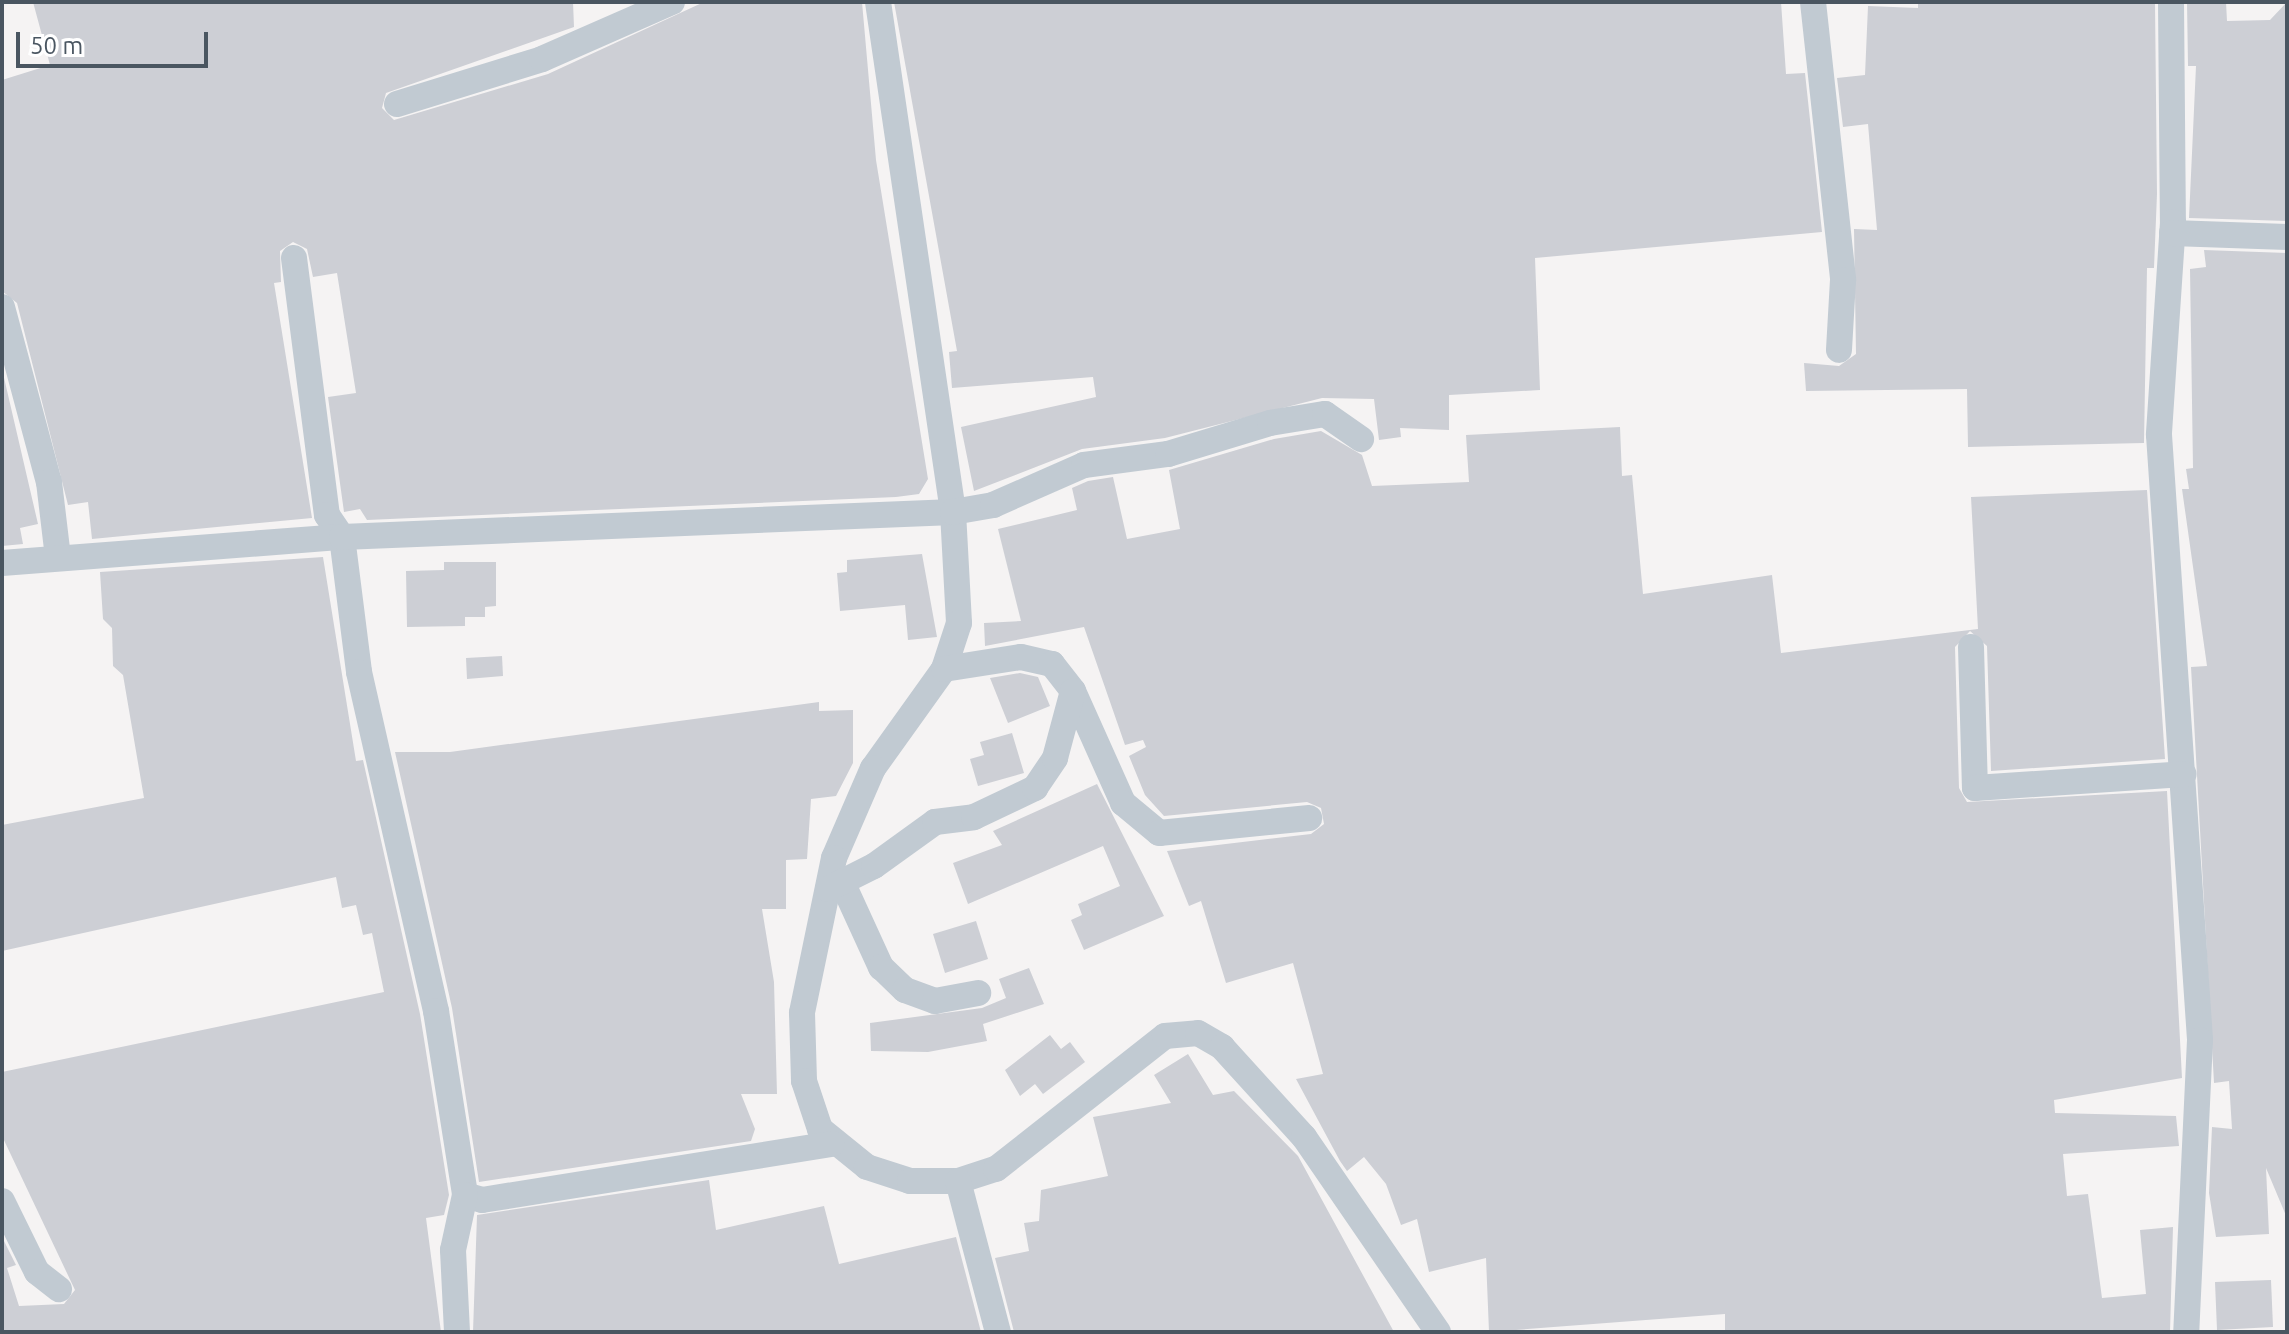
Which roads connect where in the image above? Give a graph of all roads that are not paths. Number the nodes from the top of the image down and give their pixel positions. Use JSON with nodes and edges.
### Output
{"nodes":[{"id":1,"x":672,"y":2,"type":"edge"},
{"id":2,"x":878,"y":2,"type":"edge"},
{"id":3,"x":1813,"y":2,"type":"edge"},
{"id":4,"x":2171,"y":2,"type":"edge"},
{"id":5,"x":397,"y":104,"type":"dead end"},
{"id":6,"x":2172,"y":233,"type":"junction"},
{"id":7,"x":2287,"y":237,"type":"edge"},
{"id":8,"x":294,"y":258,"type":"dead end"},
{"id":9,"x":2,"y":307,"type":"edge"},
{"id":10,"x":1839,"y":350,"type":"dead end"},
{"id":11,"x":1361,"y":439,"type":"dead end"},
{"id":12,"x":953,"y":512,"type":"junction"},
{"id":13,"x":342,"y":537,"type":"junction"},
{"id":14,"x":58,"y":557,"type":"junction"},
{"id":15,"x":2,"y":563,"type":"edge"},
{"id":16,"x":1971,"y":647,"type":"dead end"},
{"id":17,"x":944,"y":669,"type":"junction"},
{"id":18,"x":1073,"y":691,"type":"junction"},
{"id":19,"x":2184,"y":774,"type":"junction"},
{"id":20,"x":1309,"y":818,"type":"dead end"},
{"id":21,"x":835,"y":885,"type":"junction"},
{"id":22,"x":978,"y":993,"type":"dead end"},
{"id":23,"x":832,"y":1144,"type":"junction"},
{"id":24,"x":958,"y":1181,"type":"junction"},
{"id":25,"x":465,"y":1195,"type":"junction"},
{"id":26,"x":2,"y":1201,"type":"edge"},
{"id":27,"x":59,"y":1289,"type":"dead end"},
{"id":28,"x":457,"y":1332,"type":"edge"},
{"id":29,"x":998,"y":1332,"type":"edge"},
{"id":30,"x":1438,"y":1332,"type":"edge"},
{"id":31,"x":2186,"y":1332,"type":"edge"}],
"edges":[{"from":1,"to":5,"type":"street"},
{"from":2,"to":12,"type":"street"},
{"from":3,"to":10,"type":"street"},
{"from":4,"to":6,"type":"street"},
{"from":6,"to":7,"type":"street"},
{"from":6,"to":19,"type":"street"},
{"from":8,"to":13,"type":"street"},
{"from":9,"to":14,"type":"street"},
{"from":11,"to":12,"type":"street"},
{"from":12,"to":13,"type":"street"},
{"from":12,"to":17,"type":"street"},
{"from":13,"to":14,"type":"street"},
{"from":13,"to":25,"type":"street"},
{"from":14,"to":15,"type":"street"},
{"from":16,"to":19,"type":"street"},
{"from":17,"to":18,"type":"street"},
{"from":17,"to":21,"type":"street"},
{"from":18,"to":20,"type":"street"},
{"from":18,"to":21,"type":"street"},
{"from":19,"to":31,"type":"street"},
{"from":21,"to":22,"type":"street"},
{"from":21,"to":23,"type":"street"},
{"from":23,"to":24,"type":"street"},
{"from":23,"to":25,"type":"street"},
{"from":24,"to":29,"type":"street"},
{"from":24,"to":30,"type":"street"},
{"from":25,"to":28,"type":"street"},
{"from":26,"to":27,"type":"street"}]}
